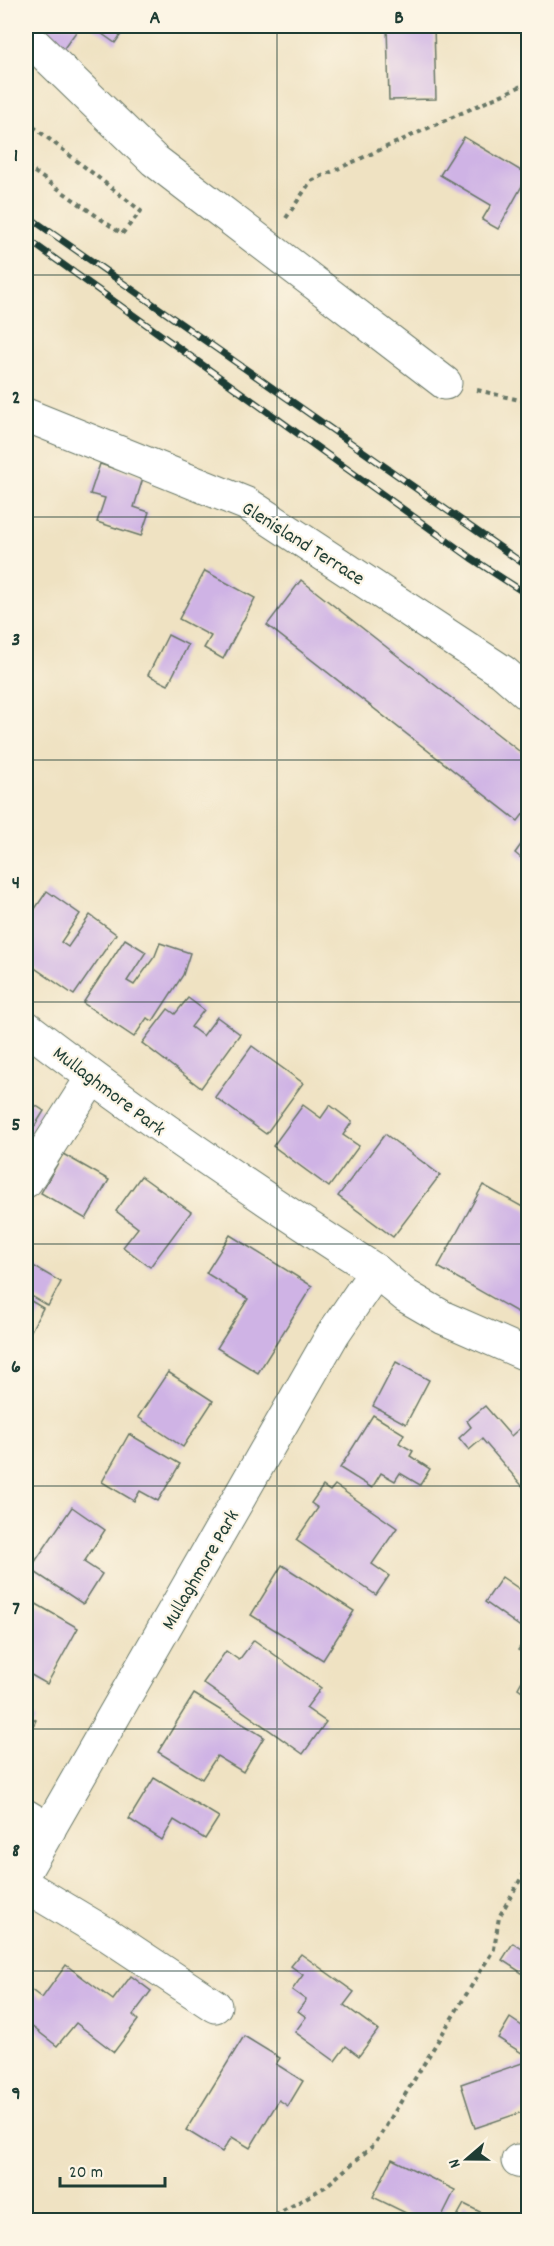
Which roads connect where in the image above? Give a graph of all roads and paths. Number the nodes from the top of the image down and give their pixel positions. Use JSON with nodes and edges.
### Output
{"nodes":[{"id":1,"x":26,"y":36,"type":"edge"},
{"id":2,"x":528,"y":83,"type":"edge"},
{"id":3,"x":26,"y":121,"type":"edge"},
{"id":4,"x":26,"y":166,"type":"edge"},
{"id":5,"x":268,"y":247,"type":"junction"},
{"id":6,"x":445,"y":383,"type":"joint"},
{"id":7,"x":528,"y":402,"type":"edge"},
{"id":8,"x":26,"y":415,"type":"edge"},
{"id":9,"x":528,"y":694,"type":"edge"},
{"id":10,"x":26,"y":1027,"type":"edge"},
{"id":11,"x":92,"y":1078,"type":"junction"},
{"id":12,"x":26,"y":1180,"type":"edge"},
{"id":13,"x":376,"y":1271,"type":"junction"},
{"id":14,"x":528,"y":1355,"type":"edge"},
{"id":15,"x":37,"y":1823,"type":"edge"},
{"id":16,"x":528,"y":1866,"type":"edge"},
{"id":17,"x":26,"y":1869,"type":"edge"},
{"id":18,"x":26,"y":1886,"type":"edge"},
{"id":19,"x":215,"y":2006,"type":"dead end"},
{"id":20,"x":267,"y":2220,"type":"edge"}],
"edges":[{"from":1,"to":5,"type":"street"},
{"from":2,"to":5,"type":"path"},
{"from":3,"to":4,"type":"path"},
{"from":5,"to":6,"type":"street"},
{"from":6,"to":7,"type":"path"},
{"from":8,"to":9,"type":"street","name":"Glenisland Terrace"},
{"from":10,"to":11,"type":"street","name":"Mullaghmore Park"},
{"from":11,"to":12,"type":"street"},
{"from":11,"to":13,"type":"street","name":"Mullaghmore Park"},
{"from":13,"to":14,"type":"street","name":"Mullaghmore Park"},
{"from":13,"to":15,"type":"street","name":"Mullaghmore Park"},
{"from":15,"to":17,"type":"street","name":"Mullaghmore Park"},
{"from":16,"to":20,"type":"path"},
{"from":18,"to":19,"type":"street"}]}
